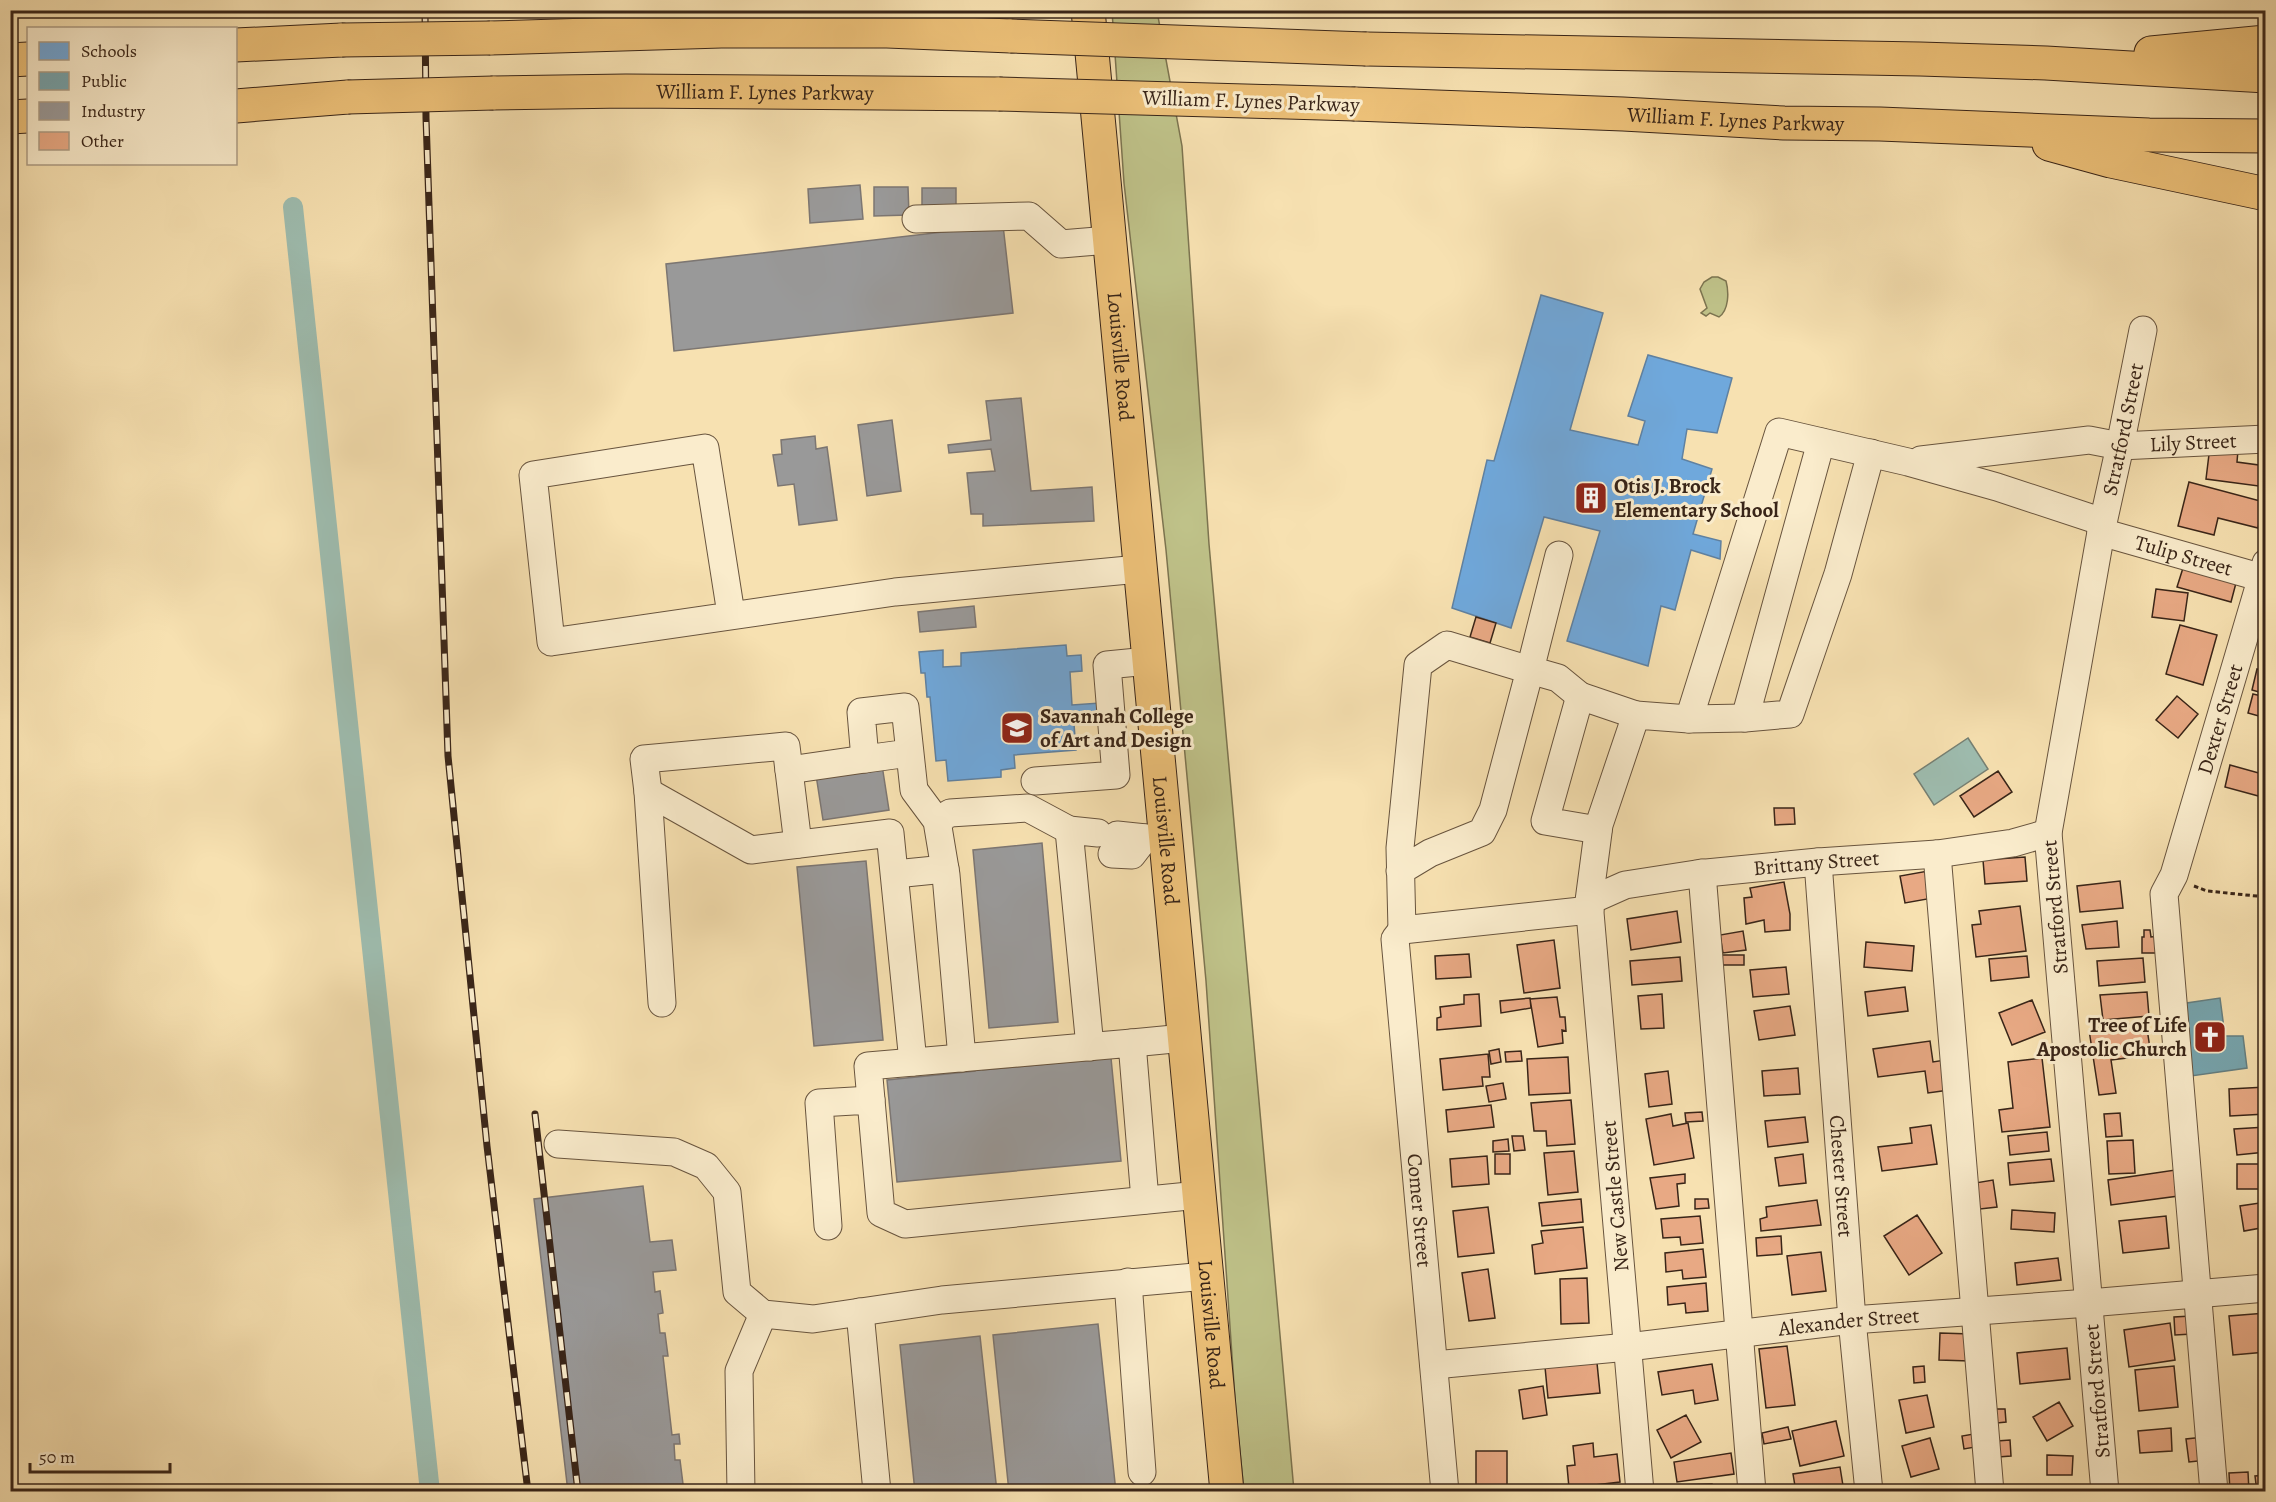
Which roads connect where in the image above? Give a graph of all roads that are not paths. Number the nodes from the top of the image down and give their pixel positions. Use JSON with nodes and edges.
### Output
{"nodes":[{"id":1,"x":1088,"y":10,"type":"edge"},
{"id":2,"x":2265,"y":42,"type":"edge"},
{"id":3,"x":237,"y":45,"type":"edge"},
{"id":4,"x":27,"y":59,"type":"edge"},
{"id":5,"x":10,"y":60,"type":"edge"},
{"id":6,"x":2046,"y":63,"type":"junction"},
{"id":7,"x":2265,"y":76,"type":"edge"},
{"id":8,"x":237,"y":105,"type":"edge"},
{"id":9,"x":27,"y":116,"type":"edge"},
{"id":10,"x":10,"y":117,"type":"edge"},
{"id":11,"x":1995,"y":129,"type":"junction"},
{"id":12,"x":2265,"y":136,"type":"edge"},
{"id":13,"x":2265,"y":194,"type":"edge"},
{"id":14,"x":916,"y":219,"type":"dead end"},
{"id":15,"x":1109,"y":240,"type":"junction"},
{"id":16,"x":2143,"y":330,"type":"dead end"},
{"id":17,"x":2265,"y":439,"type":"edge"},
{"id":18,"x":1821,"y":442,"type":"junction"},
{"id":19,"x":2120,"y":446,"type":"junction"},
{"id":20,"x":1871,"y":453,"type":"junction"},
{"id":21,"x":1908,"y":462,"type":"junction"},
{"id":22,"x":2102,"y":527,"type":"junction"},
{"id":23,"x":1559,"y":555,"type":"dead end"},
{"id":24,"x":1139,"y":569,"type":"junction"},
{"id":25,"x":2264,"y":573,"type":"edge"},
{"id":26,"x":731,"y":614,"type":"junction"},
{"id":27,"x":1148,"y":661,"type":"junction"},
{"id":28,"x":1398,"y":664,"type":"dead end"},
{"id":29,"x":1530,"y":670,"type":"junction"},
{"id":30,"x":1580,"y":696,"type":"junction"},
{"id":31,"x":1415,"y":698,"type":"junction"},
{"id":32,"x":1636,"y":715,"type":"junction"},
{"id":33,"x":1745,"y":718,"type":"junction"},
{"id":34,"x":1689,"y":720,"type":"junction"},
{"id":35,"x":909,"y":753,"type":"junction"},
{"id":36,"x":865,"y":759,"type":"junction"},
{"id":37,"x":789,"y":770,"type":"junction"},
{"id":38,"x":1035,"y":781,"type":"dead end"},
{"id":39,"x":648,"y":792,"type":"junction"},
{"id":40,"x":937,"y":821,"type":"junction"},
{"id":41,"x":1598,"y":830,"type":"junction"},
{"id":42,"x":2048,"y":833,"type":"junction"},
{"id":43,"x":1155,"y":839,"type":"junction"},
{"id":44,"x":1094,"y":842,"type":"junction"},
{"id":45,"x":798,"y":844,"type":"junction"},
{"id":46,"x":1937,"y":854,"type":"junction"},
{"id":47,"x":1818,"y":862,"type":"junction"},
{"id":48,"x":945,"y":869,"type":"junction"},
{"id":49,"x":1400,"y":871,"type":"junction"},
{"id":50,"x":1702,"y":873,"type":"junction"},
{"id":51,"x":895,"y":874,"type":"junction"},
{"id":52,"x":1589,"y":905,"type":"junction"},
{"id":53,"x":1402,"y":930,"type":"junction"},
{"id":54,"x":662,"y":1003,"type":"dead end"},
{"id":55,"x":1184,"y":1038,"type":"junction"},
{"id":56,"x":1132,"y":1043,"type":"junction"},
{"id":57,"x":1089,"y":1047,"type":"junction"},
{"id":58,"x":962,"y":1058,"type":"junction"},
{"id":59,"x":913,"y":1062,"type":"junction"},
{"id":60,"x":871,"y":1100,"type":"junction"},
{"id":61,"x":558,"y":1144,"type":"dead end"},
{"id":62,"x":1199,"y":1195,"type":"junction"},
{"id":63,"x":1145,"y":1200,"type":"junction"},
{"id":64,"x":828,"y":1226,"type":"dead end"},
{"id":65,"x":1206,"y":1276,"type":"junction"},
{"id":66,"x":1128,"y":1282,"type":"junction"},
{"id":67,"x":2265,"y":1288,"type":"edge"},
{"id":68,"x":2197,"y":1294,"type":"junction"},
{"id":69,"x":2090,"y":1303,"type":"junction"},
{"id":70,"x":1975,"y":1311,"type":"junction"},
{"id":71,"x":860,"y":1312,"type":"junction"},
{"id":72,"x":763,"y":1314,"type":"junction"},
{"id":73,"x":1852,"y":1320,"type":"junction"},
{"id":74,"x":1739,"y":1334,"type":"junction"},
{"id":75,"x":1628,"y":1347,"type":"junction"},
{"id":76,"x":1434,"y":1365,"type":"junction"},
{"id":77,"x":1142,"y":1472,"type":"dead end"},
{"id":78,"x":741,"y":1491,"type":"edge"},
{"id":79,"x":877,"y":1491,"type":"edge"},
{"id":80,"x":1227,"y":1491,"type":"edge"},
{"id":81,"x":1445,"y":1491,"type":"edge"},
{"id":82,"x":1640,"y":1491,"type":"edge"},
{"id":83,"x":1752,"y":1491,"type":"edge"},
{"id":84,"x":1869,"y":1491,"type":"edge"},
{"id":85,"x":1990,"y":1491,"type":"edge"},
{"id":86,"x":2105,"y":1491,"type":"edge"},
{"id":87,"x":2214,"y":1491,"type":"edge"}],
"edges":[{"from":1,"to":15,"type":"main road","name":"Louisville Road"},
{"from":2,"to":6,"type":"main road"},
{"from":3,"to":6,"type":"main road","bridge":true},
{"from":4,"to":5,"type":"main road"},
{"from":6,"to":7,"type":"main road"},
{"from":8,"to":11,"type":"main road","name":"William F. Lynes Parkway","bridge":true},
{"from":9,"to":10,"type":"main road"},
{"from":11,"to":12,"type":"main road","name":"William F. Lynes Parkway"},
{"from":11,"to":13,"type":"main road"},
{"from":14,"to":15,"type":"street"},
{"from":15,"to":24,"type":"main road","name":"Louisville Road"},
{"from":16,"to":19,"type":"street","name":"Stratford Street"},
{"from":17,"to":19,"type":"street","name":"Lily Street"},
{"from":18,"to":20,"type":"street","name":"Tulip Street"},
{"from":18,"to":33,"type":"street"},
{"from":18,"to":34,"type":"street","name":"Tulip Street"},
{"from":19,"to":21,"type":"street","name":"Lily Street"},
{"from":19,"to":22,"type":"street","name":"Stratford Street"},
{"from":20,"to":21,"type":"street","name":"Tulip Street"},
{"from":20,"to":33,"type":"street"},
{"from":21,"to":22,"type":"street","name":"Tulip Street"},
{"from":22,"to":25,"type":"street","name":"Tulip Street"},
{"from":22,"to":42,"type":"street","name":"Stratford Street"},
{"from":23,"to":29,"type":"street"},
{"from":24,"to":26,"type":"street"},
{"from":24,"to":27,"type":"main road","name":"Louisville Road"},
{"from":25,"to":68,"type":"street","name":"Dexter Street"},
{"from":26,"to":26,"type":"street"},
{"from":27,"to":38,"type":"street"},
{"from":27,"to":43,"type":"main road","name":"Louisville Road"},
{"from":28,"to":31,"type":"street"},
{"from":29,"to":30,"type":"street"},
{"from":29,"to":31,"type":"street","name":"Comer Street"},
{"from":29,"to":49,"type":"street"},
{"from":30,"to":32,"type":"street"},
{"from":30,"to":41,"type":"street"},
{"from":31,"to":49,"type":"street","name":"Comer Street"},
{"from":32,"to":34,"type":"street"},
{"from":32,"to":41,"type":"street","name":"New Castle Street"},
{"from":33,"to":34,"type":"street"},
{"from":35,"to":36,"type":"street"},
{"from":35,"to":36,"type":"street"},
{"from":35,"to":40,"type":"street"},
{"from":36,"to":37,"type":"street"},
{"from":37,"to":39,"type":"street"},
{"from":37,"to":45,"type":"street"},
{"from":39,"to":45,"type":"street"},
{"from":39,"to":54,"type":"street"},
{"from":40,"to":44,"type":"street"},
{"from":40,"to":48,"type":"street"},
{"from":41,"to":52,"type":"street","name":"New Castle Street"},
{"from":42,"to":46,"type":"street","name":"Brittany Street"},
{"from":42,"to":69,"type":"street","name":"Stratford Street"},
{"from":43,"to":44,"type":"street"},
{"from":43,"to":55,"type":"main road","name":"Louisville Road"},
{"from":44,"to":57,"type":"street"},
{"from":45,"to":51,"type":"street"},
{"from":46,"to":47,"type":"street","name":"Brittany Street"},
{"from":46,"to":70,"type":"street"},
{"from":47,"to":50,"type":"street","name":"Brittany Street"},
{"from":47,"to":73,"type":"street","name":"Chester Street"},
{"from":48,"to":51,"type":"street"},
{"from":48,"to":58,"type":"street"},
{"from":49,"to":53,"type":"street","name":"Comer Street"},
{"from":50,"to":52,"type":"street","name":"Brittany Street"},
{"from":50,"to":74,"type":"street"},
{"from":51,"to":59,"type":"street"},
{"from":52,"to":53,"type":"street","name":"Brittany Street"},
{"from":52,"to":75,"type":"street","name":"New Castle Street"},
{"from":53,"to":76,"type":"street","name":"Comer Street"},
{"from":55,"to":56,"type":"street"},
{"from":55,"to":62,"type":"main road","name":"Louisville Road"},
{"from":56,"to":57,"type":"street"},
{"from":56,"to":63,"type":"street"},
{"from":57,"to":58,"type":"street"},
{"from":58,"to":59,"type":"street"},
{"from":59,"to":60,"type":"street"},
{"from":60,"to":63,"type":"street"},
{"from":60,"to":64,"type":"street"},
{"from":61,"to":72,"type":"street"},
{"from":62,"to":63,"type":"street"},
{"from":62,"to":65,"type":"main road","name":"Louisville Road"},
{"from":65,"to":66,"type":"street"},
{"from":65,"to":80,"type":"main road","name":"Louisville Road"},
{"from":66,"to":71,"type":"street"},
{"from":66,"to":77,"type":"street"},
{"from":67,"to":68,"type":"street","name":"Alexander Street"},
{"from":68,"to":69,"type":"street","name":"Alexander Street"},
{"from":68,"to":87,"type":"street","name":"Dexter Street"},
{"from":69,"to":70,"type":"street","name":"Alexander Street"},
{"from":69,"to":86,"type":"street","name":"Stratford Street"},
{"from":70,"to":73,"type":"street","name":"Alexander Street"},
{"from":70,"to":85,"type":"street"},
{"from":71,"to":72,"type":"street"},
{"from":71,"to":79,"type":"street"},
{"from":72,"to":78,"type":"street"},
{"from":73,"to":74,"type":"street","name":"Alexander Street"},
{"from":73,"to":84,"type":"street","name":"Chester Street"},
{"from":74,"to":75,"type":"street","name":"Alexander Street"},
{"from":74,"to":83,"type":"street"},
{"from":75,"to":76,"type":"street","name":"Alexander Street"},
{"from":75,"to":82,"type":"street","name":"New Castle Street"},
{"from":76,"to":81,"type":"street","name":"Comer Street"}]}
